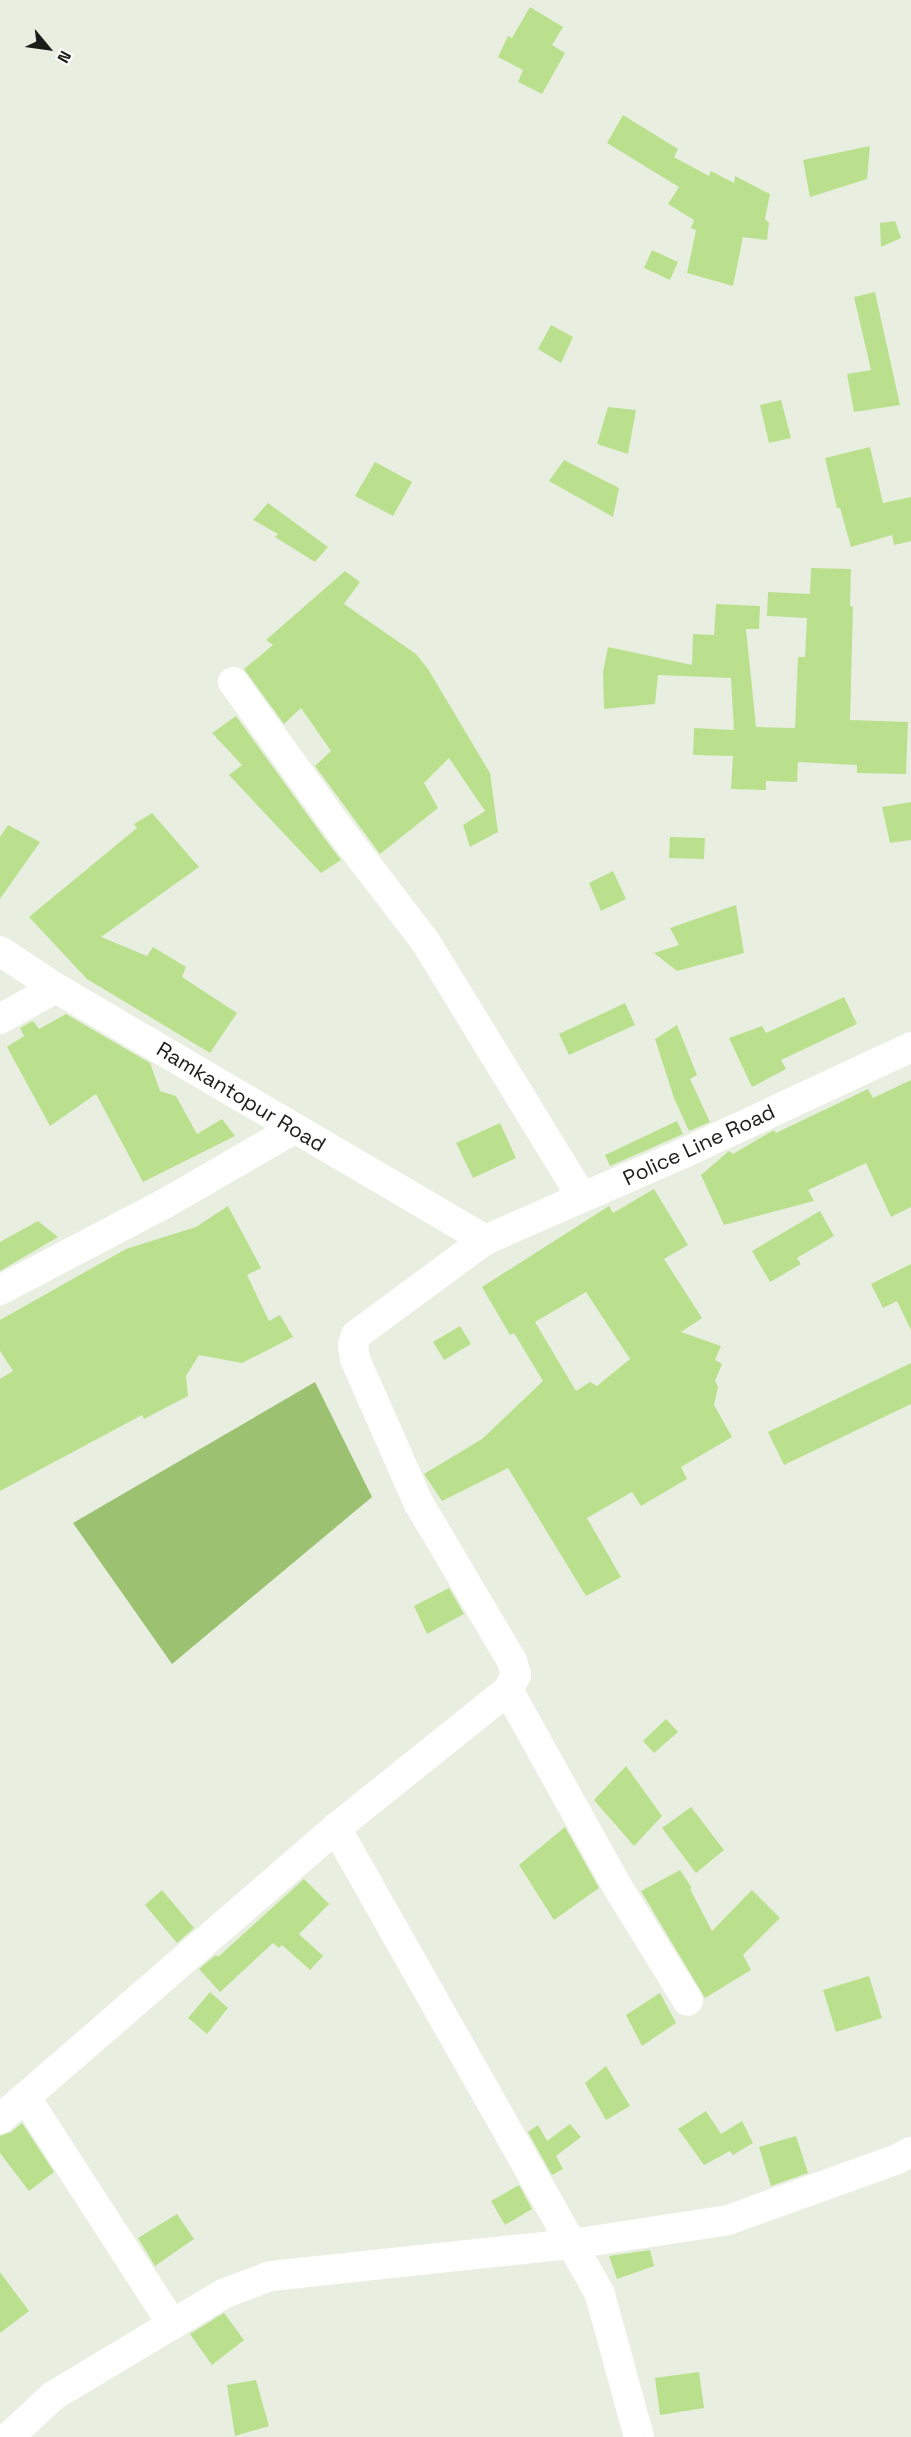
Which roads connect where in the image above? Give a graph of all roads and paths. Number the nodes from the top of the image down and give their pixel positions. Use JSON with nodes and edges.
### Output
{"nodes":[{"id":1,"x":233,"y":682,"type":"dead end"},
{"id":2,"x":0,"y":951,"type":"edge"},
{"id":3,"x":56,"y":988,"type":"junction"},
{"id":4,"x":0,"y":1020,"type":"edge"},
{"id":5,"x":911,"y":1047,"type":"edge"},
{"id":6,"x":294,"y":1129,"type":"junction"},
{"id":7,"x":582,"y":1197,"type":"junction"},
{"id":8,"x":485,"y":1240,"type":"junction"},
{"id":9,"x":0,"y":1290,"type":"edge"},
{"id":10,"x":508,"y":1690,"type":"junction"},
{"id":11,"x":336,"y":1828,"type":"junction"},
{"id":12,"x":688,"y":2001,"type":"dead end"},
{"id":13,"x":26,"y":2098,"type":"junction"},
{"id":14,"x":0,"y":2119,"type":"edge"},
{"id":15,"x":911,"y":2152,"type":"edge"},
{"id":16,"x":572,"y":2244,"type":"junction"},
{"id":17,"x":173,"y":2325,"type":"junction"},
{"id":18,"x":9,"y":2437,"type":"edge"},
{"id":19,"x":639,"y":2437,"type":"edge"}],
"edges":[{"from":1,"to":7,"type":"street"},
{"from":2,"to":3,"type":"street","name":"Ramkantopur Road"},
{"from":3,"to":4,"type":"street"},
{"from":3,"to":6,"type":"street","name":"Ramkantopur Road"},
{"from":5,"to":7,"type":"street","name":"Police Line Road"},
{"from":6,"to":8,"type":"street","name":"Ramkantopur Road"},
{"from":6,"to":9,"type":"street"},
{"from":7,"to":8,"type":"street","name":"Police Line Road"},
{"from":8,"to":10,"type":"street","name":"Police Line Road"},
{"from":10,"to":11,"type":"street"},
{"from":10,"to":12,"type":"street"},
{"from":11,"to":13,"type":"street"},
{"from":11,"to":16,"type":"street"},
{"from":13,"to":14,"type":"street"},
{"from":13,"to":17,"type":"street"},
{"from":15,"to":16,"type":"street"},
{"from":16,"to":17,"type":"street"},
{"from":16,"to":19,"type":"street"},
{"from":17,"to":18,"type":"street"}]}
